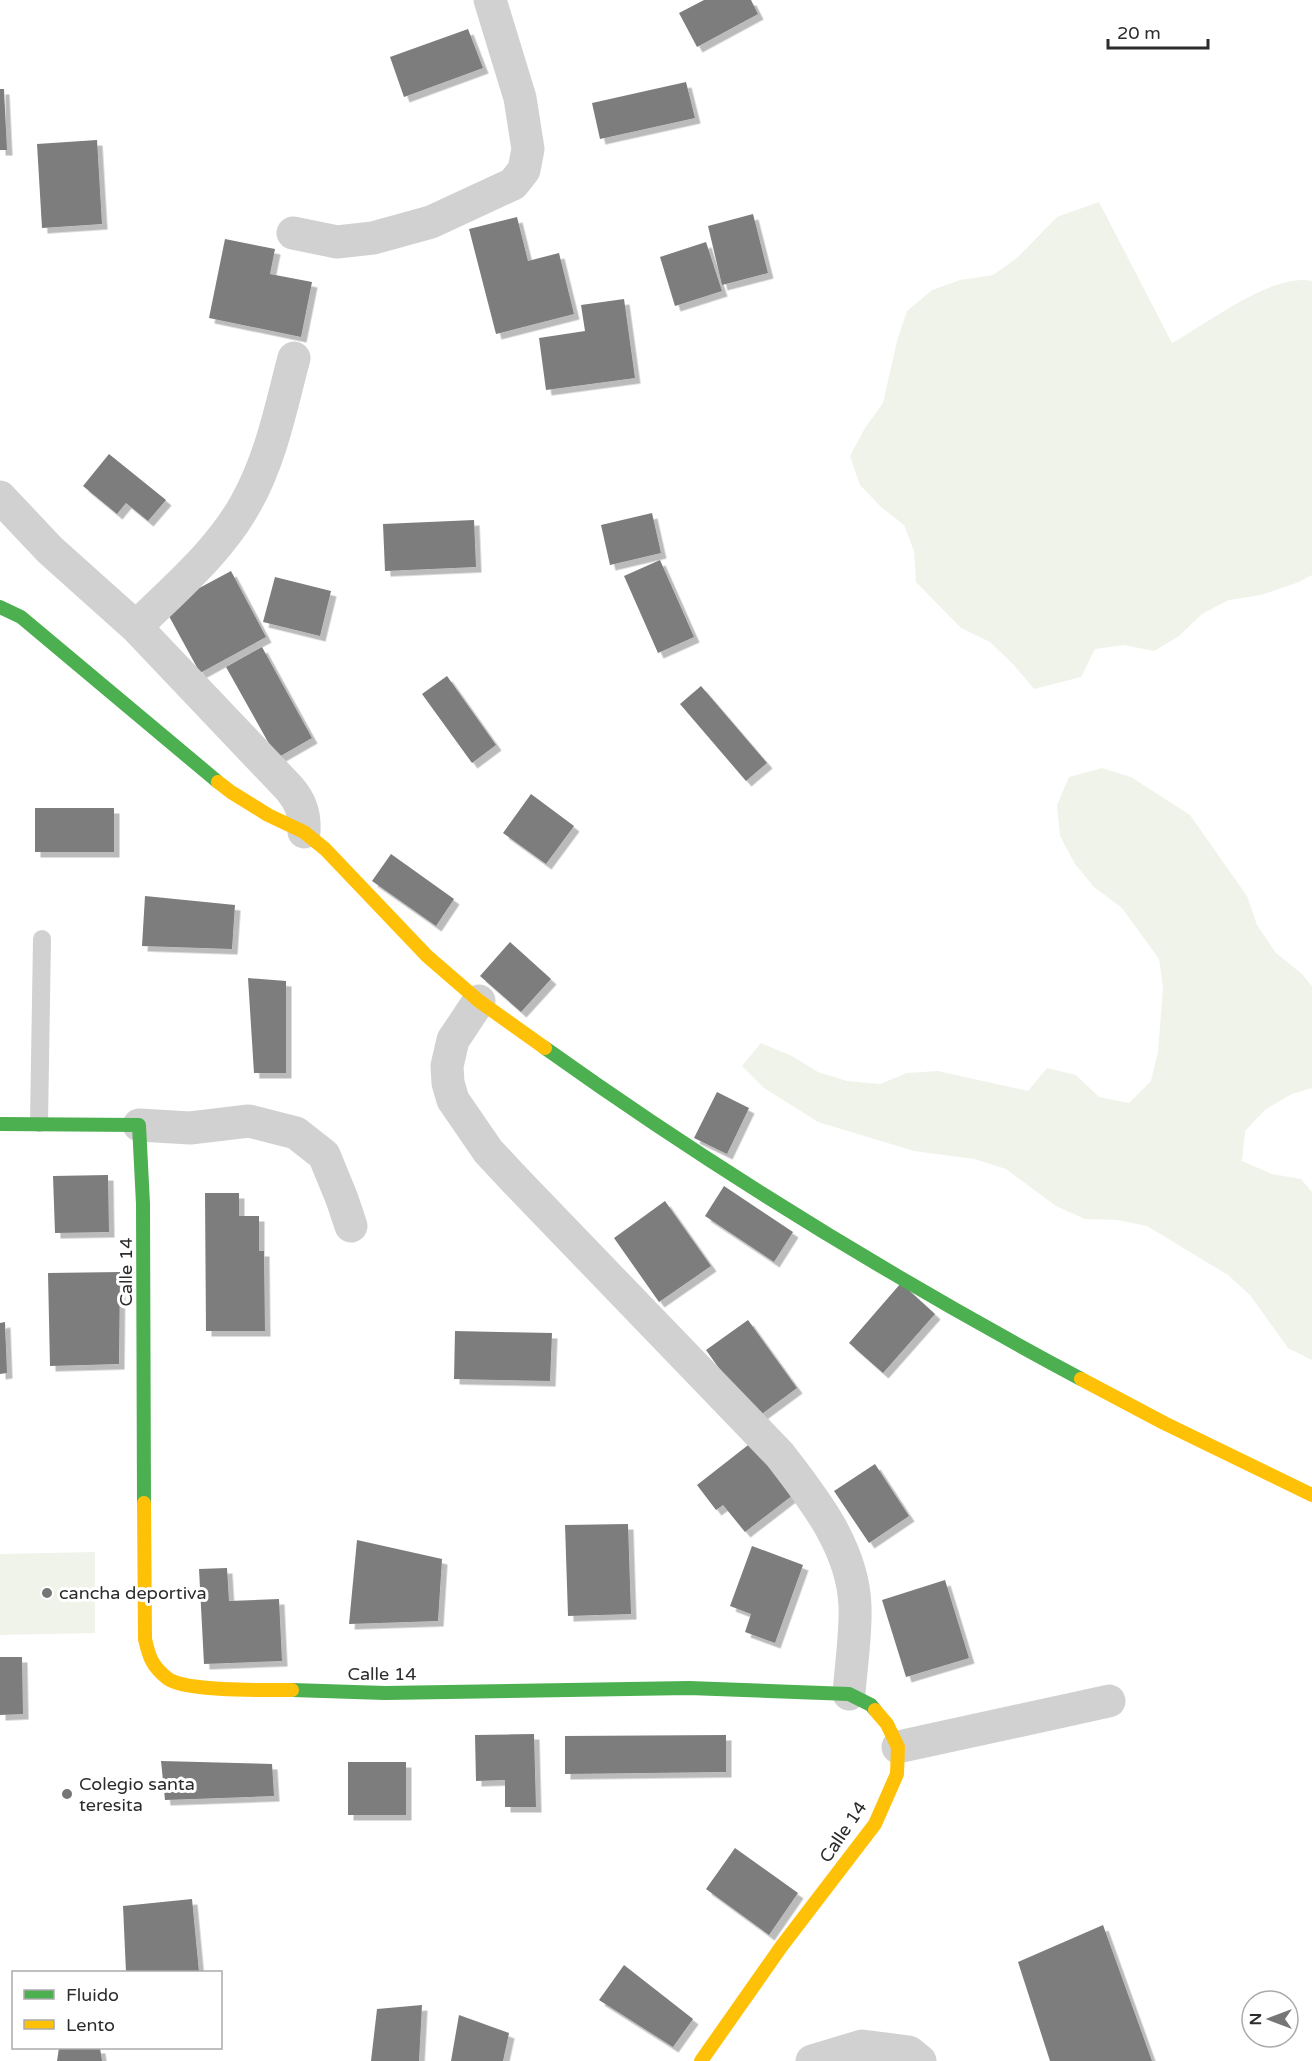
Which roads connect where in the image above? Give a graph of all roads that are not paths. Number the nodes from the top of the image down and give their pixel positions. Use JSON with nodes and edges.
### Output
{"nodes":[{"id":1,"x":490,"y":0,"type":"edge"},
{"id":2,"x":293,"y":233,"type":"dead end"},
{"id":3,"x":294,"y":358,"type":"dead end"},
{"id":4,"x":0,"y":497,"type":"edge"},
{"id":5,"x":0,"y":607,"type":"edge"},
{"id":6,"x":136,"y":627,"type":"junction"},
{"id":7,"x":304,"y":832,"type":"junction"},
{"id":8,"x":42,"y":939,"type":"dead end"},
{"id":9,"x":479,"y":1001,"type":"junction"},
{"id":10,"x":39,"y":1123,"type":"junction"},
{"id":11,"x":0,"y":1124,"type":"edge"},
{"id":12,"x":139,"y":1125,"type":"junction"},
{"id":13,"x":351,"y":1226,"type":"dead end"},
{"id":14,"x":1312,"y":1495,"type":"edge"},
{"id":15,"x":849,"y":1694,"type":"junction"},
{"id":16,"x":1109,"y":1701,"type":"dead end"},
{"id":17,"x":898,"y":1747,"type":"junction"},
{"id":18,"x":701,"y":2061,"type":"edge"},
{"id":19,"x":812,"y":2061,"type":"edge"},
{"id":20,"x":920,"y":2061,"type":"edge"}],
"edges":[{"from":1,"to":2,"type":"street"},
{"from":3,"to":6,"type":"street"},
{"from":4,"to":6,"type":"street"},
{"from":5,"to":7,"type":"street"},
{"from":6,"to":7,"type":"street"},
{"from":7,"to":9,"type":"street"},
{"from":8,"to":10,"type":"lane"},
{"from":9,"to":14,"type":"street"},
{"from":9,"to":15,"type":"street"},
{"from":10,"to":11,"type":"street"},
{"from":10,"to":12,"type":"street"},
{"from":12,"to":13,"type":"street"},
{"from":12,"to":15,"type":"street","name":"Calle 14"},
{"from":15,"to":17,"type":"street","name":"Calle 14"},
{"from":16,"to":17,"type":"street"},
{"from":17,"to":18,"type":"street","name":"Calle 14"},
{"from":19,"to":20,"type":"street"}]}
